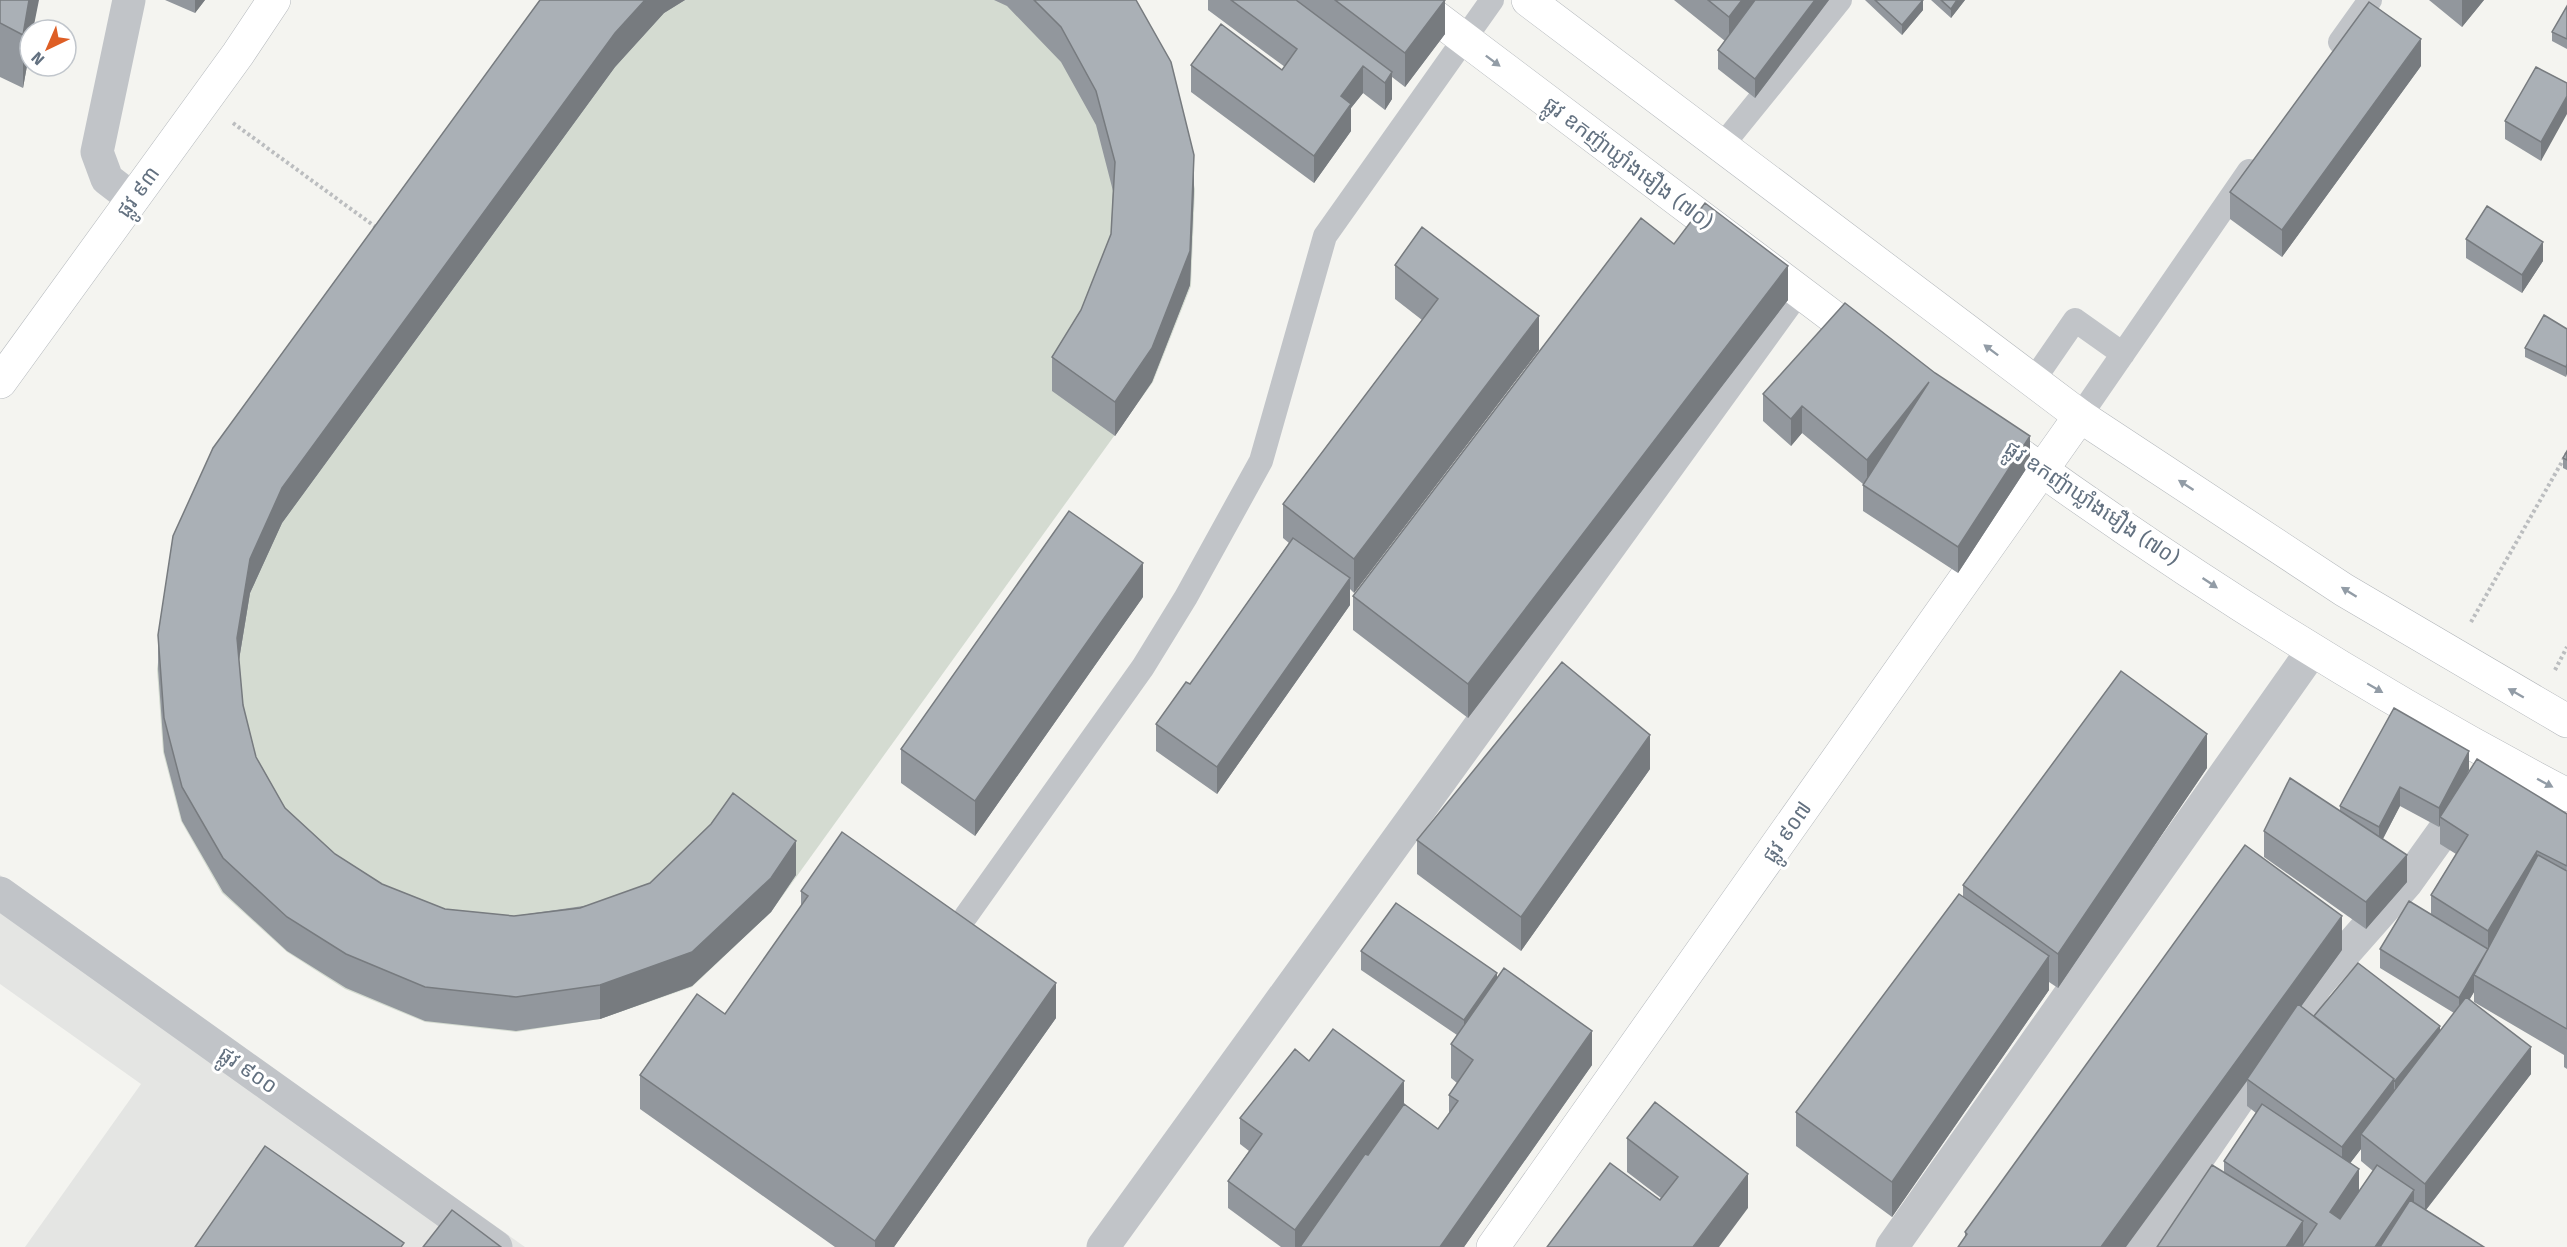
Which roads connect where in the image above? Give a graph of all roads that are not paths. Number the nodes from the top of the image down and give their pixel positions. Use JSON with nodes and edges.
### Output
{"nodes":[{"id":1,"x":129,"y":0,"type":"edge"},
{"id":2,"x":274,"y":0,"type":"edge"},
{"id":3,"x":1413,"y":0,"type":"edge"},
{"id":4,"x":1492,"y":0,"type":"edge"},
{"id":5,"x":1528,"y":0,"type":"edge"},
{"id":6,"x":1840,"y":0,"type":"edge"},
{"id":7,"x":2370,"y":0,"type":"edge"},
{"id":8,"x":1464,"y":38,"type":"junction"},
{"id":9,"x":2330,"y":58,"type":"edge"},
{"id":10,"x":1721,"y":147,"type":"junction"},
{"id":11,"x":2261,"y":154,"type":"edge"},
{"id":12,"x":133,"y":199,"type":"junction"},
{"id":13,"x":1795,"y":290,"type":"junction"},
{"id":14,"x":2122,"y":354,"type":"junction"},
{"id":15,"x":1890,"y":360,"type":"edge"},
{"id":16,"x":2033,"y":381,"type":"junction"},
{"id":17,"x":0,"y":382,"type":"edge"},
{"id":18,"x":1966,"y":416,"type":"edge"},
{"id":19,"x":2080,"y":416,"type":"junction"},
{"id":20,"x":2043,"y":471,"type":"junction"},
{"id":21,"x":2312,"y":651,"type":"junction"},
{"id":22,"x":2567,"y":721,"type":"edge"},
{"id":23,"x":2496,"y":758,"type":"junction"},
{"id":24,"x":2567,"y":795,"type":"edge"},
{"id":25,"x":0,"y":893,"type":"edge"},
{"id":26,"x":966,"y":916,"type":"edge"},
{"id":27,"x":496,"y":1247,"type":"edge"},
{"id":28,"x":1103,"y":1247,"type":"edge"},
{"id":29,"x":1492,"y":1247,"type":"edge"},
{"id":30,"x":1892,"y":1247,"type":"edge"},
{"id":31,"x":2137,"y":1247,"type":"edge"}],
"edges":[{"from":1,"to":12,"type":"street"},
{"from":2,"to":12,"type":"main road","name":"ផ្លូវ ៩៣"},
{"from":3,"to":8,"type":"main road","name":"ផ្លូវ ឧកញ៉ាឃ្លាំងមឿង (៧០)"},
{"from":4,"to":8,"type":"lane"},
{"from":5,"to":10,"type":"main road"},
{"from":6,"to":10,"type":"lane"},
{"from":7,"to":9,"type":"lane"},
{"from":8,"to":13,"type":"main road","name":"ផ្លូវ ឧកញ៉ាឃ្លាំងមឿង (៧០)","one_way":true},
{"from":8,"to":26,"type":"lane"},
{"from":16,"to":10,"type":"main road","one_way":true},
{"from":11,"to":14,"type":"lane"},
{"from":12,"to":17,"type":"main road","name":"ផ្លូវ ៩៣"},
{"from":13,"to":15,"type":"main road","name":"ផ្លូវ ឧកញ៉ាឃ្លាំងមឿង (៧០)"},
{"from":13,"to":28,"type":"street"},
{"from":14,"to":16,"type":"lane"},
{"from":14,"to":19,"type":"lane"},
{"from":16,"to":19,"type":"main road"},
{"from":18,"to":20,"type":"main road","name":"ផ្លូវ ឧកញ៉ាឃ្លាំងមឿង (៧០)"},
{"from":19,"to":20,"type":"main road","name":"ផ្លូវ ៩០៧"},
{"from":22,"to":19,"type":"main road","one_way":true},
{"from":20,"to":21,"type":"main road","name":"ផ្លូវ ឧកញ៉ាឃ្លាំងមឿង (៧០)","one_way":true},
{"from":20,"to":29,"type":"main road","name":"ផ្លូវ ៩០៧"},
{"from":21,"to":23,"type":"main road","name":"ផ្លូវ ឧកញ៉ាឃ្លាំងមឿង (៧០)","one_way":true},
{"from":21,"to":30,"type":"street"},
{"from":23,"to":24,"type":"main road","name":"ផ្លូវ ឧកញ៉ាឃ្លាំងមឿង (៧០)","one_way":true},
{"from":23,"to":31,"type":"street"},
{"from":25,"to":27,"type":"street","name":"ផ្លូវ ៩០០"}]}
